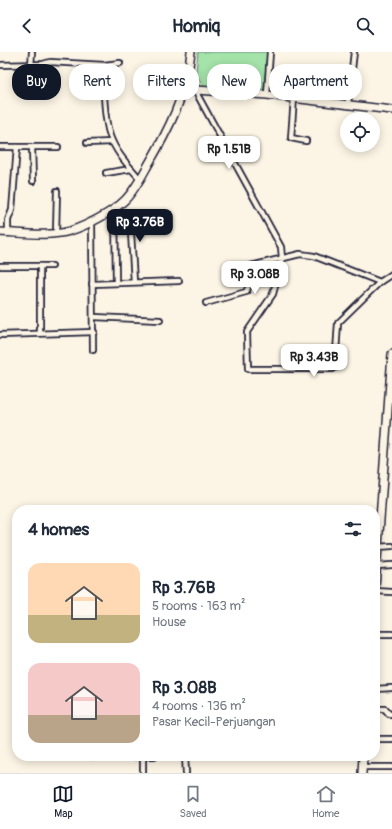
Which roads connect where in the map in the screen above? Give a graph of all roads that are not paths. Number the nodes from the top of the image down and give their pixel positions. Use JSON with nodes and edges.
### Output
{"nodes":[{"id":1,"x":32,"y":52,"type":"edge"},
{"id":2,"x":191,"y":52,"type":"edge"},
{"id":3,"x":270,"y":52,"type":"edge"},
{"id":4,"x":354,"y":52,"type":"edge"},
{"id":5,"x":120,"y":63,"type":"dead end"},
{"id":6,"x":29,"y":64,"type":"edge"},
{"id":7,"x":36,"y":64,"type":"edge"},
{"id":8,"x":86,"y":64,"type":"edge"},
{"id":9,"x":112,"y":64,"type":"edge"},
{"id":10,"x":190,"y":64,"type":"edge"},
{"id":11,"x":0,"y":65,"type":"edge"},
{"id":12,"x":12,"y":65,"type":"edge"},
{"id":13,"x":199,"y":90,"type":"edge"},
{"id":14,"x":267,"y":95,"type":"joint"},
{"id":15,"x":199,"y":96,"type":"edge"},
{"id":16,"x":106,"y":100,"type":"edge"},
{"id":17,"x":181,"y":100,"type":"edge"},
{"id":18,"x":294,"y":100,"type":"edge"},
{"id":19,"x":316,"y":100,"type":"edge"},
{"id":20,"x":348,"y":103,"type":"junction"},
{"id":21,"x":392,"y":110,"type":"edge"},
{"id":22,"x":306,"y":141,"type":"dead end"},
{"id":23,"x":112,"y":142,"type":"junction"},
{"id":24,"x":87,"y":143,"type":"dead end"},
{"id":25,"x":0,"y":147,"type":"edge"},
{"id":26,"x":17,"y":147,"type":"junction"},
{"id":27,"x":32,"y":147,"type":"junction"},
{"id":28,"x":58,"y":147,"type":"dead end"},
{"id":29,"x":131,"y":169,"type":"junction"},
{"id":30,"x":106,"y":173,"type":"dead end"},
{"id":31,"x":140,"y":179,"type":"junction"},
{"id":32,"x":33,"y":181,"type":"dead end"},
{"id":33,"x":57,"y":190,"type":"dead end"},
{"id":34,"x":115,"y":208,"type":"junction"},
{"id":35,"x":92,"y":221,"type":"junction"},
{"id":36,"x":115,"y":230,"type":"junction"},
{"id":37,"x":0,"y":232,"type":"edge"},
{"id":38,"x":8,"y":232,"type":"junction"},
{"id":39,"x":56,"y":233,"type":"junction"},
{"id":40,"x":282,"y":258,"type":"junction"},
{"id":41,"x":0,"y":266,"type":"edge"},
{"id":42,"x":40,"y":266,"type":"junction"},
{"id":43,"x":52,"y":266,"type":"dead end"},
{"id":44,"x":392,"y":274,"type":"edge"},
{"id":45,"x":179,"y":281,"type":"dead end"},
{"id":46,"x":134,"y":282,"type":"junction"},
{"id":47,"x":380,"y":282,"type":"junction"},
{"id":48,"x":116,"y":283,"type":"junction"},
{"id":49,"x":92,"y":284,"type":"junction"},
{"id":50,"x":206,"y":303,"type":"dead end"},
{"id":51,"x":94,"y":317,"type":"junction"},
{"id":52,"x":160,"y":320,"type":"dead end"},
{"id":53,"x":94,"y":332,"type":"junction"},
{"id":54,"x":40,"y":333,"type":"junction"},
{"id":55,"x":0,"y":335,"type":"edge"},
{"id":56,"x":93,"y":350,"type":"dead end"},
{"id":57,"x":392,"y":354,"type":"edge"},
{"id":58,"x":391,"y":376,"type":"edge"},
{"id":59,"x":390,"y":406,"type":"edge"},
{"id":60,"x":380,"y":523,"type":"edge"},
{"id":61,"x":380,"y":546,"type":"edge"},
{"id":62,"x":392,"y":546,"type":"edge"},
{"id":63,"x":392,"y":565,"type":"edge"},
{"id":64,"x":380,"y":566,"type":"edge"},
{"id":65,"x":380,"y":592,"type":"edge"},
{"id":66,"x":392,"y":592,"type":"edge"},
{"id":67,"x":380,"y":634,"type":"edge"},
{"id":68,"x":392,"y":634,"type":"edge"},
{"id":69,"x":392,"y":688,"type":"edge"},
{"id":70,"x":380,"y":689,"type":"edge"},
{"id":71,"x":380,"y":709,"type":"edge"},
{"id":72,"x":392,"y":714,"type":"edge"},
{"id":73,"x":380,"y":739,"type":"edge"},
{"id":74,"x":392,"y":739,"type":"edge"},
{"id":75,"x":143,"y":761,"type":"edge"},
{"id":76,"x":185,"y":761,"type":"edge"},
{"id":77,"x":392,"y":767,"type":"edge"},
{"id":78,"x":362,"y":770,"type":"edge"},
{"id":79,"x":143,"y":773,"type":"edge"},
{"id":80,"x":186,"y":773,"type":"edge"}],
"edges":[{"from":1,"to":6,"type":"street"},
{"from":2,"to":10,"type":"street"},
{"from":3,"to":14,"type":"street"},
{"from":4,"to":20,"type":"street"},
{"from":5,"to":9,"type":"street"},
{"from":7,"to":8,"type":"street"},
{"from":11,"to":12,"type":"street"},
{"from":13,"to":14,"type":"street"},
{"from":15,"to":40,"type":"street"},
{"from":16,"to":23,"type":"street"},
{"from":17,"to":31,"type":"street"},
{"from":18,"to":22,"type":"street"},
{"from":19,"to":20,"type":"street"},
{"from":20,"to":21,"type":"street"},
{"from":23,"to":24,"type":"street"},
{"from":23,"to":29,"type":"street"},
{"from":25,"to":26,"type":"street"},
{"from":26,"to":27,"type":"street"},
{"from":26,"to":38,"type":"street"},
{"from":27,"to":28,"type":"street"},
{"from":27,"to":32,"type":"street"},
{"from":29,"to":30,"type":"street"},
{"from":29,"to":31,"type":"street"},
{"from":31,"to":34,"type":"street"},
{"from":33,"to":39,"type":"street"},
{"from":34,"to":35,"type":"street"},
{"from":34,"to":36,"type":"street"},
{"from":35,"to":39,"type":"street"},
{"from":35,"to":49,"type":"street"},
{"from":36,"to":46,"type":"street"},
{"from":36,"to":48,"type":"street"},
{"from":37,"to":38,"type":"street"},
{"from":38,"to":39,"type":"street"},
{"from":40,"to":47,"type":"street"},
{"from":40,"to":47,"type":"street"},
{"from":40,"to":50,"type":"street"},
{"from":41,"to":42,"type":"street"},
{"from":42,"to":43,"type":"street"},
{"from":42,"to":54,"type":"street"},
{"from":44,"to":47,"type":"street"},
{"from":45,"to":46,"type":"street"},
{"from":46,"to":48,"type":"street"},
{"from":48,"to":49,"type":"street"},
{"from":49,"to":51,"type":"street"},
{"from":51,"to":52,"type":"street"},
{"from":51,"to":53,"type":"street"},
{"from":53,"to":54,"type":"street"},
{"from":53,"to":56,"type":"street"},
{"from":54,"to":55,"type":"street"},
{"from":57,"to":58,"type":"street"},
{"from":58,"to":59,"type":"street"},
{"from":59,"to":60,"type":"street"},
{"from":61,"to":62,"type":"street"},
{"from":63,"to":64,"type":"street"},
{"from":65,"to":66,"type":"street"},
{"from":67,"to":68,"type":"street"},
{"from":69,"to":70,"type":"street"},
{"from":71,"to":72,"type":"street"},
{"from":73,"to":74,"type":"street"},
{"from":75,"to":79,"type":"street"},
{"from":76,"to":80,"type":"street"},
{"from":77,"to":78,"type":"street"}]}
